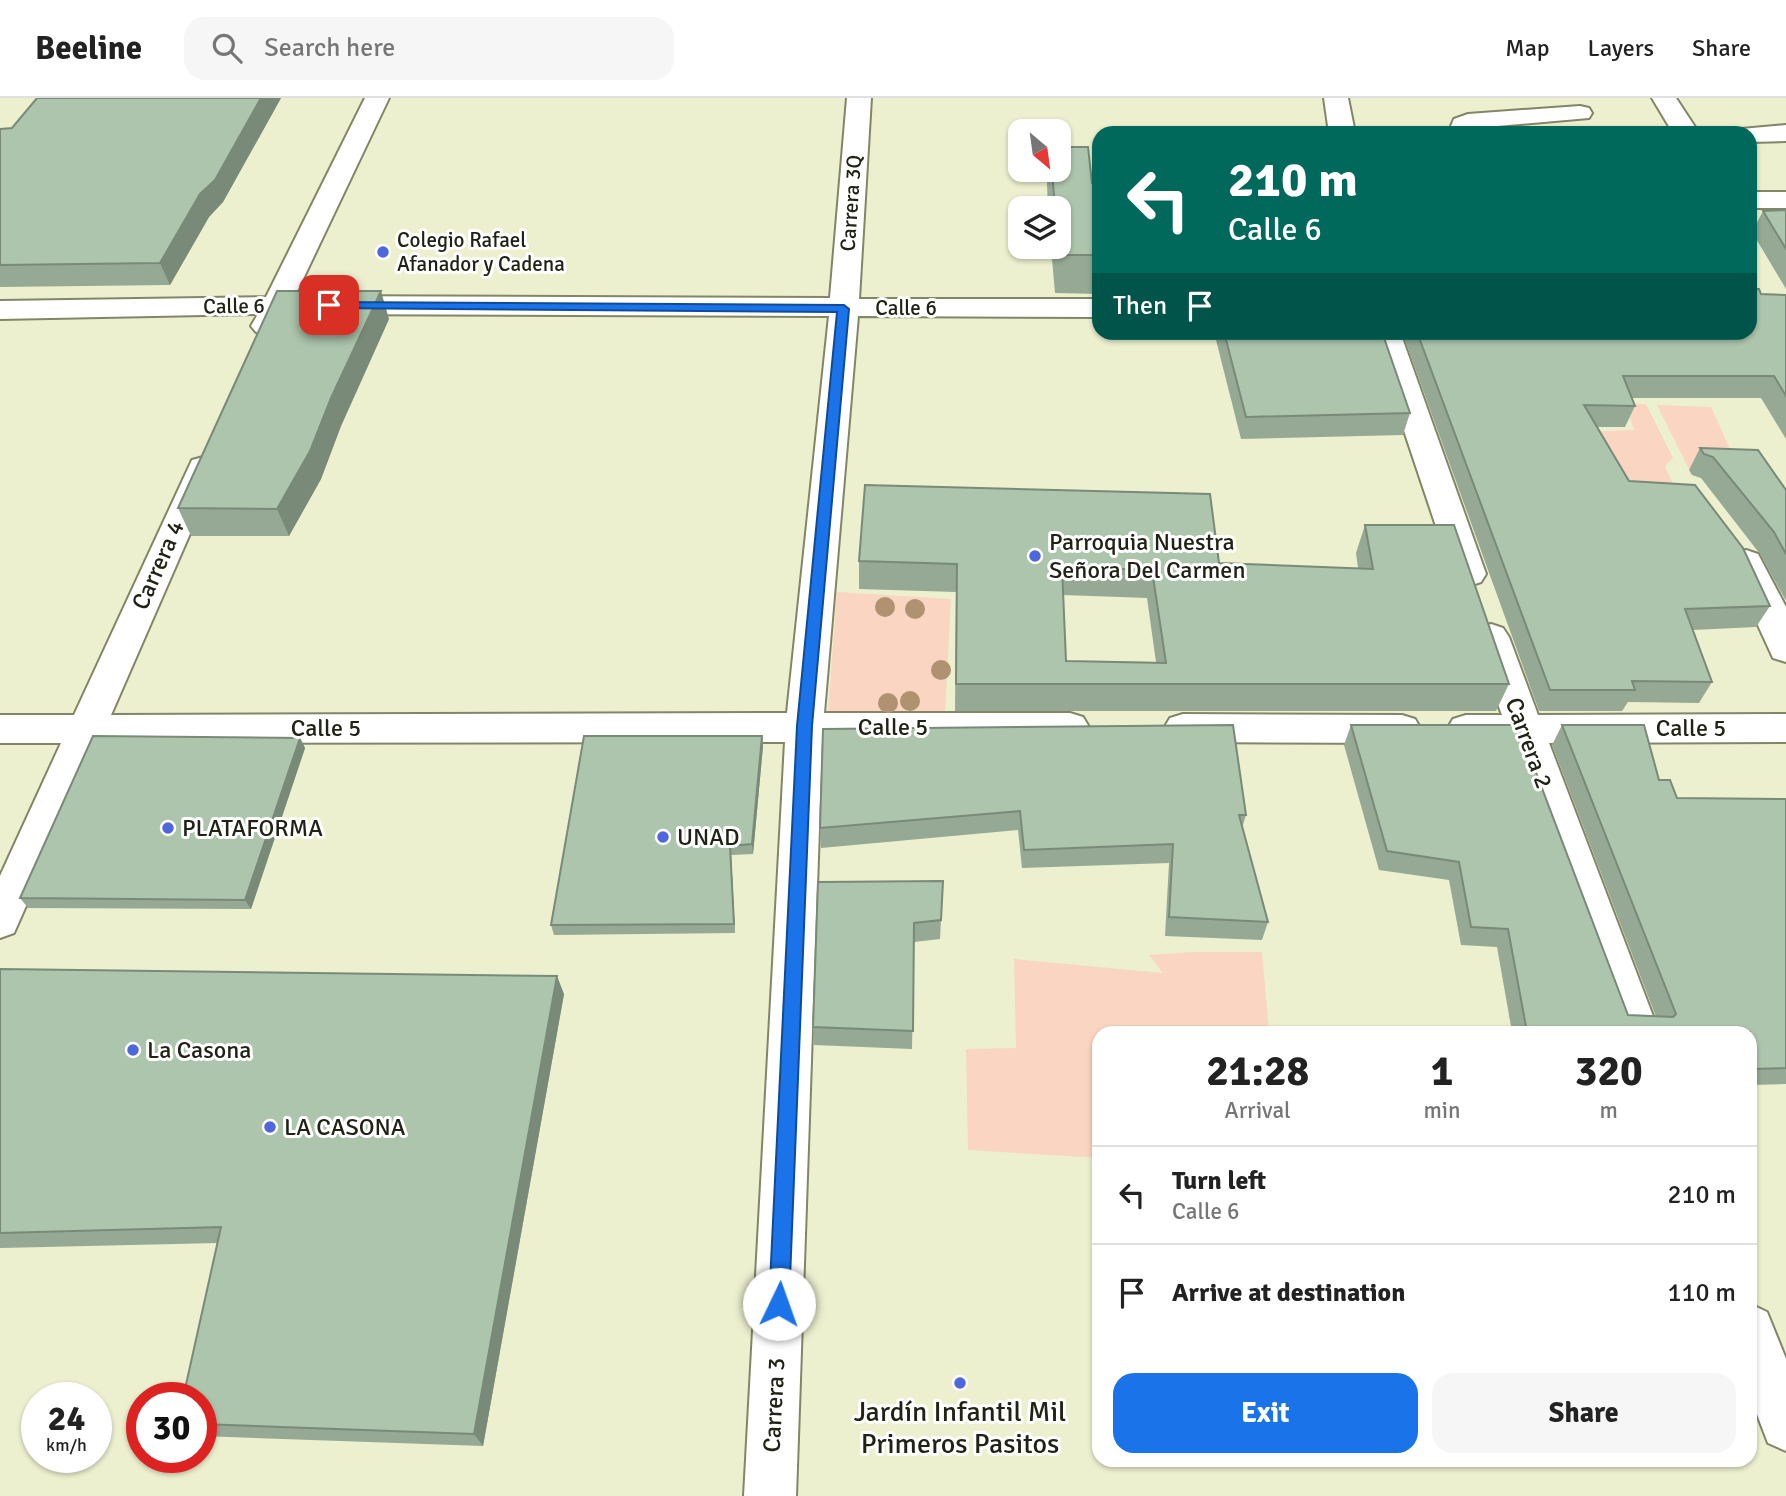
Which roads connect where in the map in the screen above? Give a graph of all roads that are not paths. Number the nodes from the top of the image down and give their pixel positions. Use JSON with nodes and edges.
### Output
{"nodes":[{"id":1,"x":377,"y":98,"type":"edge"},
{"id":2,"x":859,"y":98,"type":"edge"},
{"id":3,"x":1336,"y":98,"type":"edge"},
{"id":4,"x":1664,"y":98,"type":"edge"},
{"id":5,"x":1580,"y":113,"type":"dead end"},
{"id":6,"x":1341,"y":126,"type":"edge"},
{"id":7,"x":1463,"y":126,"type":"edge"},
{"id":8,"x":1682,"y":126,"type":"edge"},
{"id":9,"x":1786,"y":133,"type":"edge"},
{"id":10,"x":1757,"y":134,"type":"edge"},
{"id":11,"x":1757,"y":200,"type":"edge"},
{"id":12,"x":1786,"y":200,"type":"edge"},
{"id":13,"x":275,"y":305,"type":"junction"},
{"id":14,"x":1092,"y":308,"type":"edge"},
{"id":15,"x":844,"y":309,"type":"junction"},
{"id":16,"x":0,"y":310,"type":"edge"},
{"id":17,"x":1388,"y":340,"type":"edge"},
{"id":18,"x":253,"y":355,"type":"edge"},
{"id":19,"x":214,"y":442,"type":"edge"},
{"id":20,"x":1730,"y":542,"type":"edge"},
{"id":21,"x":1786,"y":649,"type":"edge"},
{"id":22,"x":804,"y":726,"type":"junction"},
{"id":23,"x":85,"y":728,"type":"junction"},
{"id":24,"x":1109,"y":728,"type":"edge"},
{"id":25,"x":1150,"y":728,"type":"edge"},
{"id":26,"x":1786,"y":728,"type":"edge"},
{"id":27,"x":0,"y":729,"type":"edge"},
{"id":28,"x":1524,"y":729,"type":"junction"},
{"id":29,"x":0,"y":921,"type":"edge"},
{"id":30,"x":1636,"y":1026,"type":"edge"},
{"id":31,"x":1757,"y":1348,"type":"edge"},
{"id":32,"x":1786,"y":1425,"type":"edge"},
{"id":33,"x":770,"y":1496,"type":"edge"}],
"edges":[{"from":1,"to":13,"type":"street"},
{"from":2,"to":15,"type":"street","name":"Carrera 3Q"},
{"from":3,"to":6,"type":"street"},
{"from":4,"to":8,"type":"street"},
{"from":5,"to":7,"type":"street"},
{"from":9,"to":10,"type":"street"},
{"from":11,"to":12,"type":"street"},
{"from":13,"to":15,"type":"street","name":"Calle 6"},
{"from":13,"to":16,"type":"street","name":"Calle 6"},
{"from":13,"to":18,"type":"street"},
{"from":14,"to":15,"type":"street","name":"Calle 6"},
{"from":15,"to":22,"type":"street","name":"Carrera 3"},
{"from":17,"to":28,"type":"street","name":"Carrera 2"},
{"from":19,"to":23,"type":"street","name":"Carrera 4"},
{"from":20,"to":21,"type":"street"},
{"from":22,"to":23,"type":"street","name":"Calle 5"},
{"from":22,"to":24,"type":"street","name":"Calle 5"},
{"from":22,"to":33,"type":"street","name":"Carrera 3"},
{"from":23,"to":27,"type":"street","name":"Calle 5"},
{"from":23,"to":29,"type":"street","name":"Carrera 4"},
{"from":25,"to":28,"type":"street","name":"Calle 5"},
{"from":26,"to":28,"type":"street","name":"Calle 5"},
{"from":28,"to":30,"type":"street","name":"Carrera 2"},
{"from":31,"to":32,"type":"street"}]}
